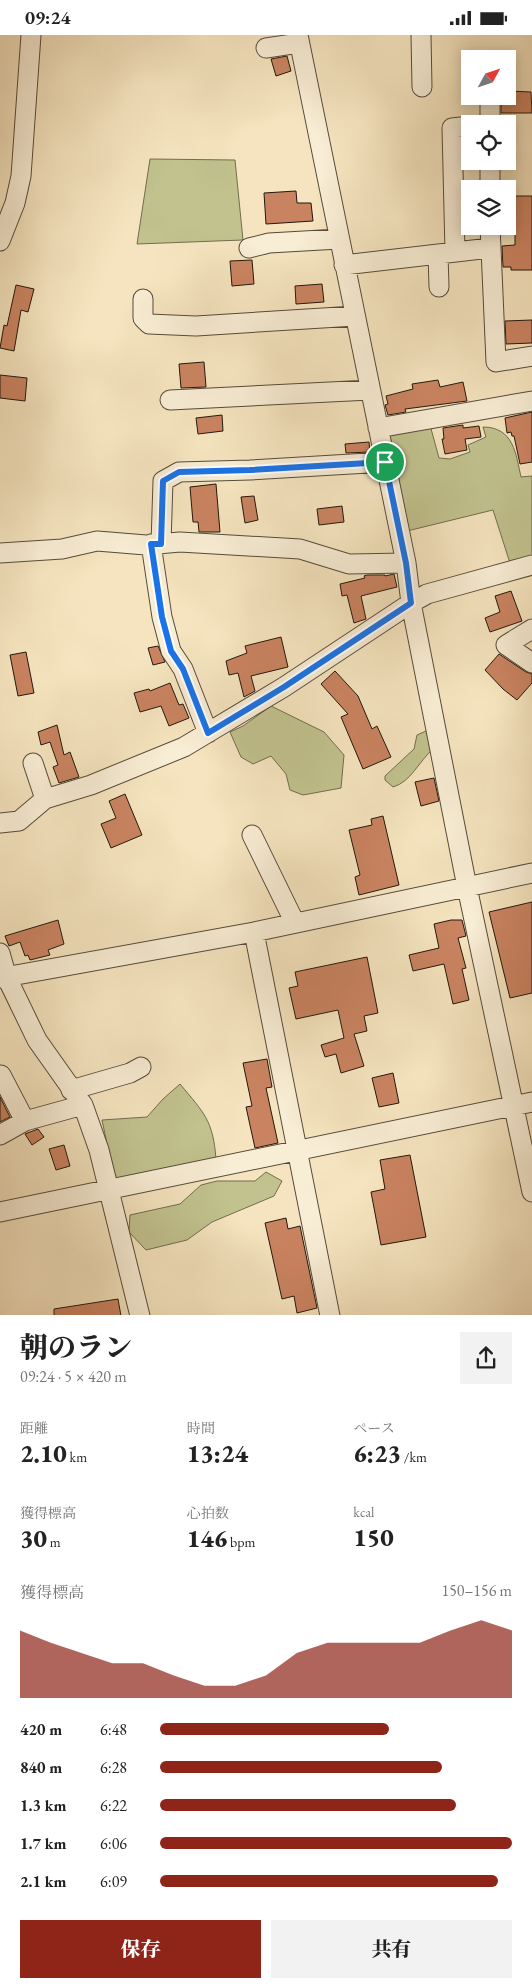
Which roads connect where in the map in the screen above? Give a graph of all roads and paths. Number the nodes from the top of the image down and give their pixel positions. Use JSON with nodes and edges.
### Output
{"nodes":[{"id":1,"x":31,"y":35,"type":"edge"},
{"id":2,"x":421,"y":35,"type":"edge"},
{"id":3,"x":298,"y":39,"type":"edge"},
{"id":4,"x":266,"y":48,"type":"dead end"},
{"id":5,"x":422,"y":87,"type":"dead end"},
{"id":6,"x":461,"y":128,"type":"edge"},
{"id":7,"x":490,"y":235,"type":"edge"},
{"id":8,"x":339,"y":239,"type":"junction"},
{"id":9,"x":0,"y":241,"type":"edge"},
{"id":10,"x":249,"y":248,"type":"dead end"},
{"id":11,"x":490,"y":248,"type":"junction"},
{"id":12,"x":447,"y":253,"type":"junction"},
{"id":13,"x":344,"y":265,"type":"junction"},
{"id":14,"x":439,"y":287,"type":"dead end"},
{"id":15,"x":143,"y":299,"type":"dead end"},
{"id":16,"x":355,"y":316,"type":"junction"},
{"id":17,"x":531,"y":361,"type":"edge"},
{"id":18,"x":370,"y":390,"type":"junction"},
{"id":19,"x":170,"y":400,"type":"dead end"},
{"id":20,"x":532,"y":401,"type":"edge"},
{"id":21,"x":378,"y":428,"type":"junction"},
{"id":22,"x":385,"y":462,"type":"junction"},
{"id":23,"x":156,"y":544,"type":"junction"},
{"id":24,"x":0,"y":553,"type":"edge"},
{"id":25,"x":406,"y":563,"type":"junction"},
{"id":26,"x":532,"y":565,"type":"edge"},
{"id":27,"x":411,"y":603,"type":"junction"},
{"id":28,"x":532,"y":629,"type":"edge"},
{"id":29,"x":532,"y":663,"type":"edge"},
{"id":30,"x":208,"y":733,"type":"junction"},
{"id":31,"x":33,"y":763,"type":"dead end"},
{"id":32,"x":45,"y":799,"type":"junction"},
{"id":33,"x":0,"y":823,"type":"edge"},
{"id":34,"x":252,"y":835,"type":"dead end"},
{"id":35,"x":532,"y":873,"type":"edge"},
{"id":36,"x":467,"y":887,"type":"junction"},
{"id":37,"x":296,"y":923,"type":"junction"},
{"id":38,"x":254,"y":932,"type":"junction"},
{"id":39,"x":0,"y":953,"type":"edge"},
{"id":40,"x":4,"y":978,"type":"edge"},
{"id":41,"x":140,"y":1067,"type":"dead end"},
{"id":42,"x":1,"y":1075,"type":"edge"},
{"id":43,"x":71,"y":1090,"type":"junction"},
{"id":44,"x":524,"y":1104,"type":"edge"},
{"id":45,"x":83,"y":1105,"type":"junction"},
{"id":46,"x":25,"y":1121,"type":"junction"},
{"id":47,"x":0,"y":1135,"type":"edge"},
{"id":48,"x":296,"y":1151,"type":"junction"},
{"id":49,"x":109,"y":1191,"type":"junction"},
{"id":50,"x":532,"y":1192,"type":"edge"},
{"id":51,"x":0,"y":1212,"type":"edge"},
{"id":52,"x":140,"y":1315,"type":"edge"},
{"id":53,"x":330,"y":1315,"type":"edge"}],
"edges":[{"from":1,"to":9,"type":"street"},
{"from":2,"to":5,"type":"street"},
{"from":3,"to":4,"type":"street"},
{"from":3,"to":8,"type":"street"},
{"from":6,"to":12,"type":"street"},
{"from":7,"to":11,"type":"street"},
{"from":8,"to":10,"type":"street"},
{"from":8,"to":13,"type":"street"},
{"from":11,"to":12,"type":"street"},
{"from":11,"to":17,"type":"street"},
{"from":12,"to":13,"type":"street"},
{"from":12,"to":14,"type":"street"},
{"from":13,"to":16,"type":"street"},
{"from":15,"to":16,"type":"street"},
{"from":16,"to":18,"type":"street"},
{"from":18,"to":19,"type":"street"},
{"from":18,"to":21,"type":"street"},
{"from":20,"to":21,"type":"street"},
{"from":21,"to":22,"type":"street"},
{"from":22,"to":23,"type":"street"},
{"from":22,"to":25,"type":"street"},
{"from":23,"to":24,"type":"street"},
{"from":23,"to":25,"type":"street"},
{"from":23,"to":30,"type":"street"},
{"from":25,"to":27,"type":"street"},
{"from":26,"to":27,"type":"street"},
{"from":27,"to":30,"type":"street"},
{"from":27,"to":36,"type":"street"},
{"from":28,"to":29,"type":"street"},
{"from":30,"to":32,"type":"street"},
{"from":31,"to":32,"type":"street"},
{"from":32,"to":33,"type":"street"},
{"from":34,"to":37,"type":"street"},
{"from":35,"to":36,"type":"street"},
{"from":36,"to":37,"type":"street"},
{"from":36,"to":44,"type":"street"},
{"from":37,"to":38,"type":"street"},
{"from":38,"to":40,"type":"street"},
{"from":38,"to":48,"type":"street"},
{"from":39,"to":40,"type":"street"},
{"from":40,"to":43,"type":"street"},
{"from":41,"to":43,"type":"street"},
{"from":42,"to":46,"type":"street"},
{"from":43,"to":45,"type":"street"},
{"from":44,"to":48,"type":"street"},
{"from":44,"to":50,"type":"street"},
{"from":45,"to":46,"type":"street"},
{"from":45,"to":49,"type":"street"},
{"from":46,"to":47,"type":"street"},
{"from":48,"to":49,"type":"street"},
{"from":48,"to":53,"type":"street"},
{"from":49,"to":51,"type":"street"},
{"from":49,"to":52,"type":"street"}]}
